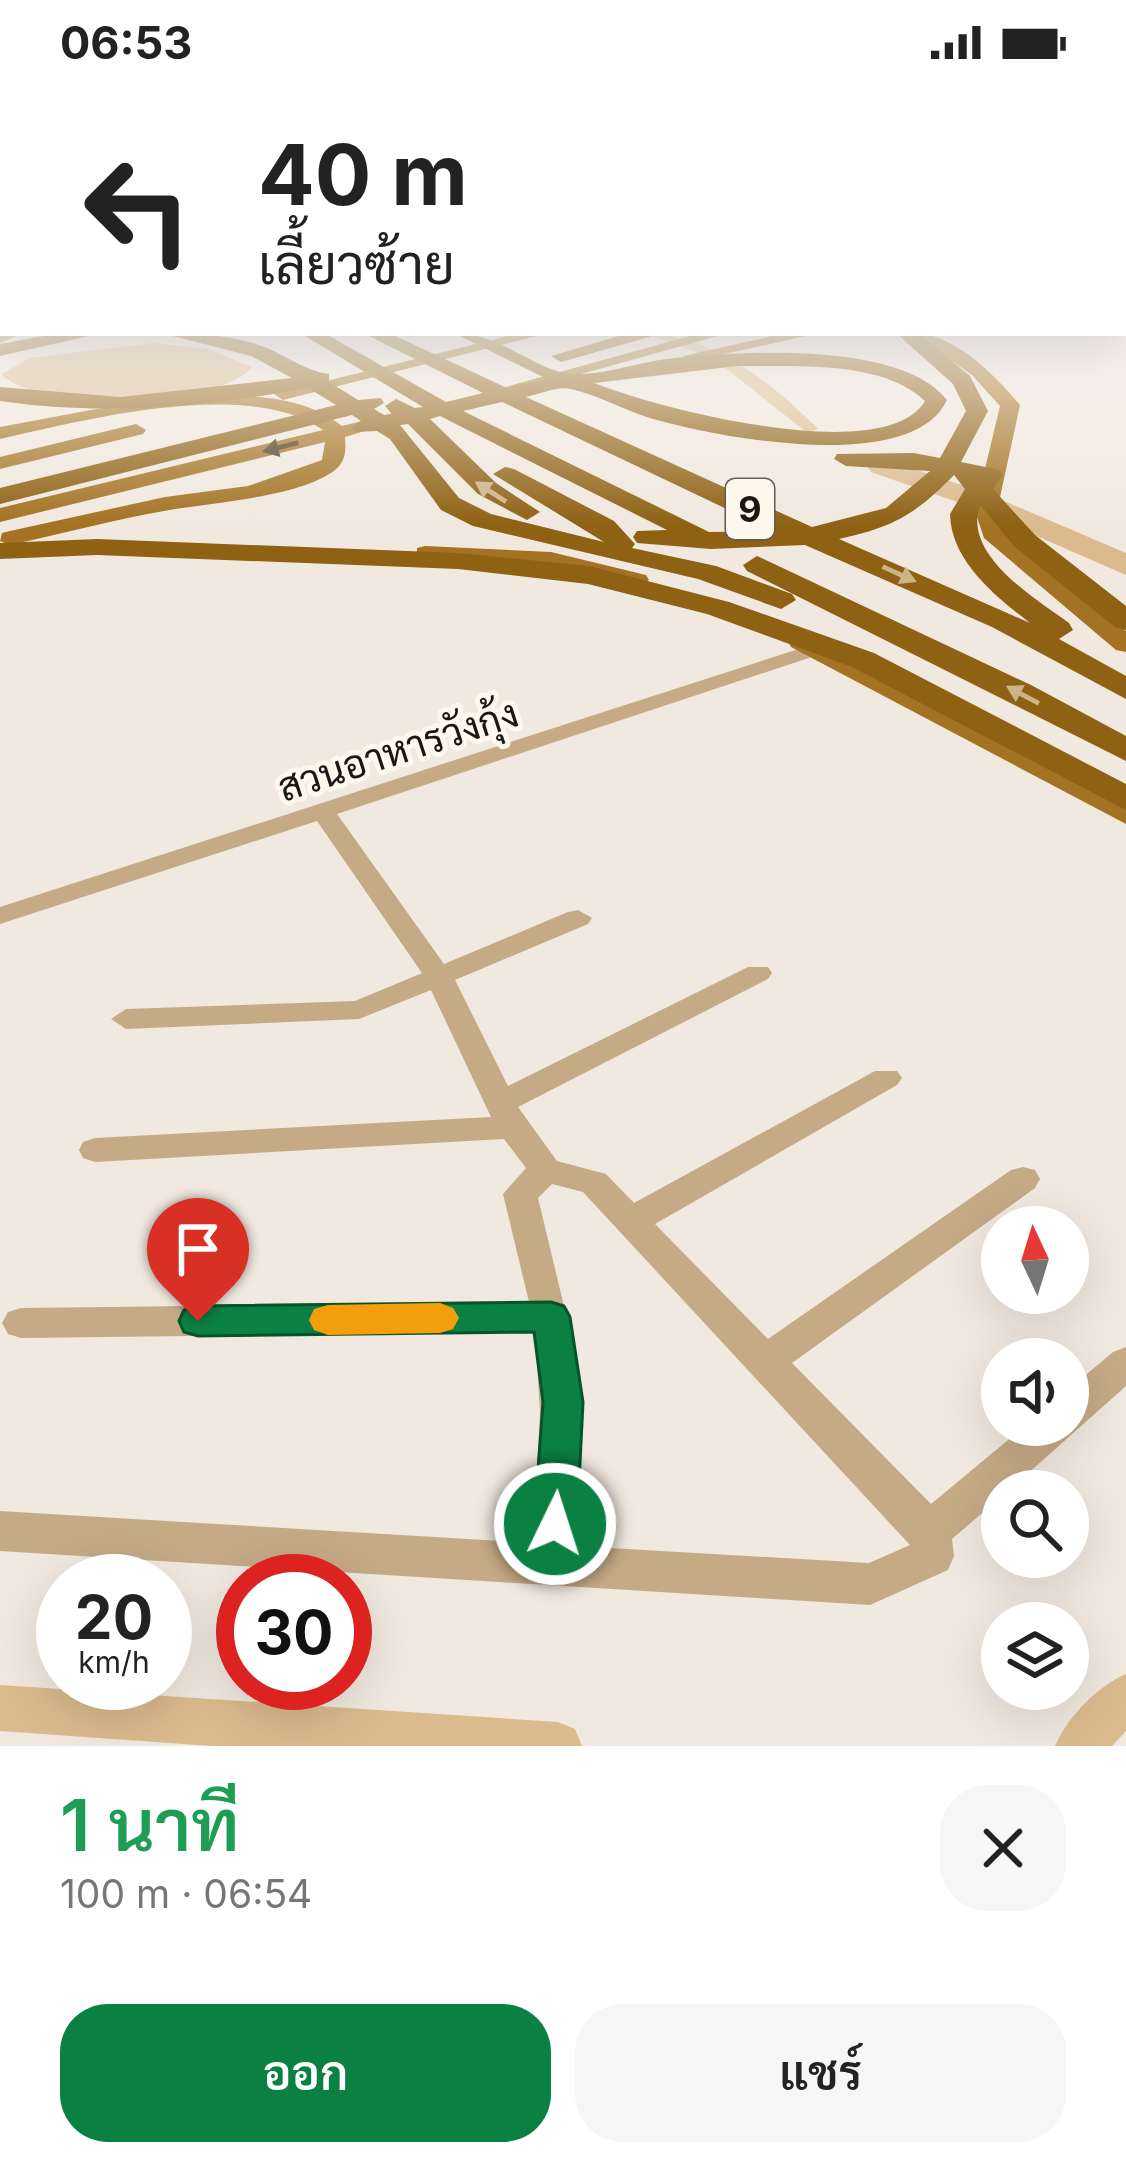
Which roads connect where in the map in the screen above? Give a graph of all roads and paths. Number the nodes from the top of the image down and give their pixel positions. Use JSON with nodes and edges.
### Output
{"nodes":[{"id":1,"x":291,"y":371,"type":"edge"},
{"id":2,"x":313,"y":371,"type":"edge"},
{"id":3,"x":345,"y":371,"type":"edge"},
{"id":4,"x":363,"y":371,"type":"edge"},
{"id":5,"x":371,"y":371,"type":"edge"},
{"id":6,"x":379,"y":371,"type":"edge"},
{"id":7,"x":442,"y":371,"type":"edge"},
{"id":8,"x":453,"y":371,"type":"edge"},
{"id":9,"x":503,"y":371,"type":"edge"},
{"id":10,"x":515,"y":371,"type":"edge"},
{"id":11,"x":550,"y":371,"type":"edge"},
{"id":12,"x":571,"y":371,"type":"edge"},
{"id":13,"x":638,"y":371,"type":"edge"},
{"id":14,"x":838,"y":371,"type":"edge"},
{"id":15,"x":879,"y":371,"type":"edge"},
{"id":16,"x":947,"y":371,"type":"edge"},
{"id":17,"x":978,"y":371,"type":"edge"},
{"id":18,"x":393,"y":380,"type":"junction"},
{"id":19,"x":321,"y":386,"type":"junction"},
{"id":20,"x":0,"y":394,"type":"edge"},
{"id":21,"x":328,"y":421,"type":"junction"},
{"id":22,"x":366,"y":422,"type":"junction"},
{"id":23,"x":476,"y":428,"type":"junction"},
{"id":24,"x":0,"y":433,"type":"edge"},
{"id":25,"x":847,"y":447,"type":"junction"},
{"id":26,"x":0,"y":463,"type":"edge"},
{"id":27,"x":0,"y":477,"type":"edge"},
{"id":28,"x":0,"y":496,"type":"edge"},
{"id":29,"x":982,"y":496,"type":"junction"},
{"id":30,"x":751,"y":510,"type":"junction"},
{"id":31,"x":0,"y":515,"type":"edge"},
{"id":32,"x":681,"y":526,"type":"junction"},
{"id":33,"x":0,"y":545,"type":"edge"},
{"id":34,"x":618,"y":552,"type":"junction"},
{"id":35,"x":1126,"y":621,"type":"edge"},
{"id":36,"x":1126,"y":644,"type":"edge"},
{"id":37,"x":813,"y":647,"type":"junction"},
{"id":38,"x":1126,"y":686,"type":"edge"},
{"id":39,"x":1126,"y":709,"type":"edge"},
{"id":40,"x":1126,"y":750,"type":"edge"},
{"id":41,"x":1126,"y":771,"type":"edge"},
{"id":42,"x":1126,"y":800,"type":"edge"},
{"id":43,"x":323,"y":812,"type":"junction"},
{"id":44,"x":1126,"y":814,"type":"edge"},
{"id":45,"x":0,"y":916,"type":"edge"},
{"id":46,"x":578,"y":918,"type":"dead end"},
{"id":47,"x":758,"y":973,"type":"dead end"},
{"id":48,"x":440,"y":978,"type":"junction"},
{"id":49,"x":126,"y":1019,"type":"dead end"},
{"id":50,"x":886,"y":1078,"type":"dead end"},
{"id":51,"x":506,"y":1115,"type":"junction"},
{"id":52,"x":95,"y":1150,"type":"dead end"},
{"id":53,"x":546,"y":1170,"type":"junction"},
{"id":54,"x":1023,"y":1179,"type":"dead end"},
{"id":55,"x":631,"y":1221,"type":"junction"},
{"id":56,"x":551,"y":1317,"type":"junction"},
{"id":57,"x":21,"y":1323,"type":"dead end"},
{"id":58,"x":766,"y":1361,"type":"junction"},
{"id":59,"x":1126,"y":1364,"type":"edge"},
{"id":60,"x":1089,"y":1396,"type":"edge"},
{"id":61,"x":1030,"y":1446,"type":"edge"},
{"id":62,"x":0,"y":1531,"type":"edge"},
{"id":63,"x":930,"y":1532,"type":"junction"},
{"id":64,"x":553,"y":1564,"type":"junction"}],
"edges":[{"from":1,"to":19,"type":"highway"},
{"from":2,"to":19,"type":"highway"},
{"from":16,"to":3,"type":"highway","one_way":true},
{"from":4,"to":20,"type":"highway"},
{"from":5,"to":18,"type":"highway","number":"9"},
{"from":6,"to":26,"type":"main road"},
{"from":7,"to":27,"type":"highway"},
{"from":8,"to":30,"type":"highway","number":"9"},
{"from":9,"to":28,"type":"highway"},
{"from":10,"to":30,"type":"highway"},
{"from":11,"to":25,"type":"highway"},
{"from":12,"to":22,"type":"main road"},
{"from":13,"to":22,"type":"highway"},
{"from":14,"to":35,"type":"highway"},
{"from":15,"to":25,"type":"highway"},
{"from":17,"to":29,"type":"main road"},
{"from":18,"to":23,"type":"highway","number":"9"},
{"from":18,"to":32,"type":"highway"},
{"from":19,"to":22,"type":"highway"},
{"from":21,"to":22,"type":"highway"},
{"from":21,"to":24,"type":"main road"},
{"from":21,"to":33,"type":"main road"},
{"from":22,"to":31,"type":"main road","one_way":true},
{"from":22,"to":34,"type":"highway"},
{"from":23,"to":32,"type":"highway","number":"9"},
{"from":23,"to":34,"type":"highway"},
{"from":25,"to":29,"type":"highway"},
{"from":29,"to":36,"type":"main road"},
{"from":29,"to":38,"type":"highway"},
{"from":30,"to":38,"type":"highway","number":"9","one_way":true},
{"from":30,"to":39,"type":"highway","number":"9"},
{"from":40,"to":32,"type":"highway","number":"9","one_way":true},
{"from":33,"to":34,"type":"highway"},
{"from":33,"to":37,"type":"main road"},
{"from":33,"to":42,"type":"highway"},
{"from":34,"to":37,"type":"highway"},
{"from":34,"to":41,"type":"highway"},
{"from":37,"to":43,"type":"street","name":"สวนอาหารวังกุ้ง"},
{"from":37,"to":44,"type":"main road"},
{"from":43,"to":45,"type":"street","name":"สวนอาหารวังกุ้ง"},
{"from":43,"to":48,"type":"street"},
{"from":46,"to":48,"type":"street"},
{"from":47,"to":51,"type":"street"},
{"from":48,"to":49,"type":"street"},
{"from":48,"to":51,"type":"street"},
{"from":50,"to":55,"type":"street"},
{"from":51,"to":52,"type":"street"},
{"from":51,"to":53,"type":"street"},
{"from":53,"to":55,"type":"street"},
{"from":53,"to":56,"type":"street"},
{"from":54,"to":58,"type":"street"},
{"from":55,"to":58,"type":"street"},
{"from":56,"to":57,"type":"street"},
{"from":56,"to":64,"type":"street"},
{"from":58,"to":63,"type":"street"},
{"from":59,"to":60,"type":"street"},
{"from":61,"to":63,"type":"street"},
{"from":62,"to":64,"type":"street"},
{"from":63,"to":64,"type":"street"}]}
